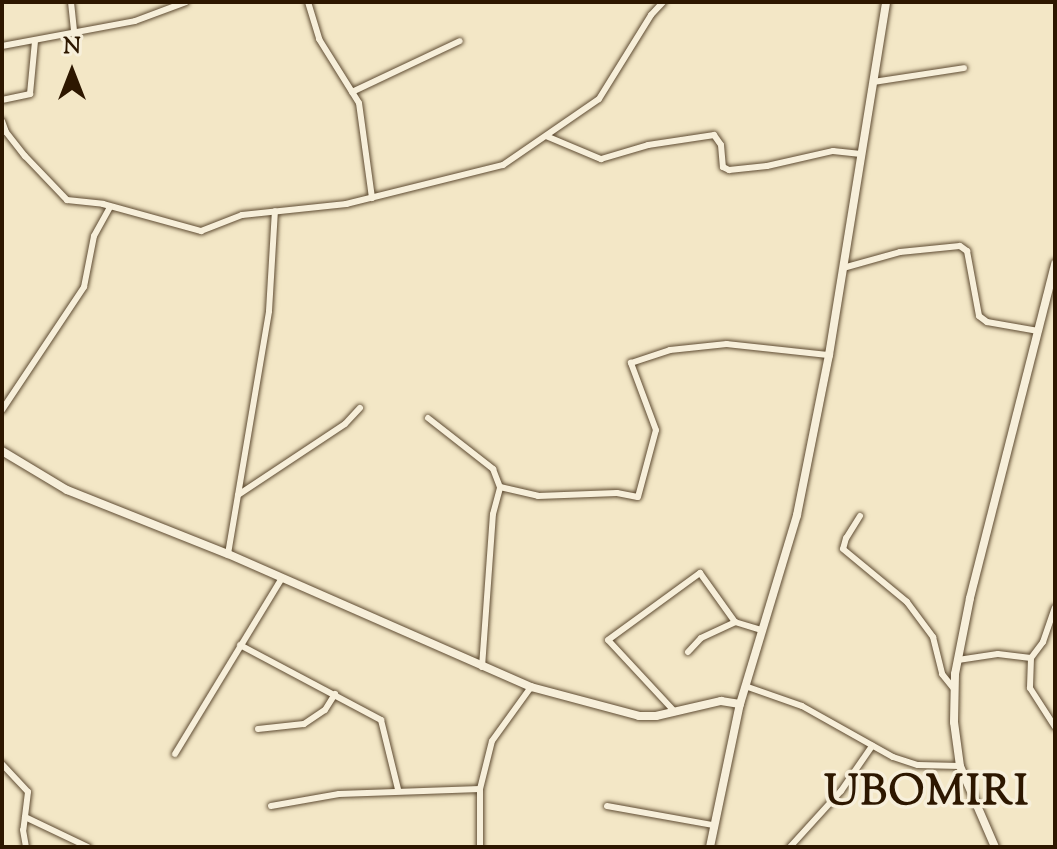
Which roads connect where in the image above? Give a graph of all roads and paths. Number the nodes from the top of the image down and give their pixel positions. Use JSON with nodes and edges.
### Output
{"nodes":[{"id":1,"x":71,"y":2,"type":"edge"},
{"id":2,"x":186,"y":2,"type":"edge"},
{"id":3,"x":308,"y":2,"type":"edge"},
{"id":4,"x":663,"y":2,"type":"edge"},
{"id":5,"x":886,"y":2,"type":"edge"},
{"id":6,"x":74,"y":33,"type":"junction"},
{"id":7,"x":35,"y":41,"type":"junction"},
{"id":8,"x":460,"y":41,"type":"dead end"},
{"id":9,"x":2,"y":46,"type":"edge"},
{"id":10,"x":964,"y":68,"type":"dead end"},
{"id":11,"x":873,"y":82,"type":"junction"},
{"id":12,"x":352,"y":92,"type":"junction"},
{"id":13,"x":2,"y":100,"type":"edge"},
{"id":14,"x":2,"y":121,"type":"edge"},
{"id":15,"x":546,"y":136,"type":"junction"},
{"id":16,"x":861,"y":154,"type":"junction"},
{"id":17,"x":372,"y":198,"type":"junction"},
{"id":18,"x":110,"y":207,"type":"junction"},
{"id":19,"x":275,"y":211,"type":"junction"},
{"id":20,"x":1055,"y":264,"type":"edge"},
{"id":21,"x":843,"y":268,"type":"junction"},
{"id":22,"x":1039,"y":331,"type":"junction"},
{"id":23,"x":829,"y":355,"type":"junction"},
{"id":24,"x":360,"y":408,"type":"dead end"},
{"id":25,"x":2,"y":410,"type":"edge"},
{"id":26,"x":428,"y":418,"type":"dead end"},
{"id":27,"x":2,"y":451,"type":"edge"},
{"id":28,"x":500,"y":487,"type":"junction"},
{"id":29,"x":238,"y":495,"type":"junction"},
{"id":30,"x":860,"y":516,"type":"dead end"},
{"id":31,"x":228,"y":554,"type":"junction"},
{"id":32,"x":282,"y":578,"type":"junction"},
{"id":33,"x":1055,"y":608,"type":"edge"},
{"id":34,"x":735,"y":622,"type":"junction"},
{"id":35,"x":761,"y":630,"type":"junction"},
{"id":36,"x":240,"y":645,"type":"junction"},
{"id":37,"x":688,"y":652,"type":"dead end"},
{"id":38,"x":1031,"y":658,"type":"junction"},
{"id":39,"x":958,"y":660,"type":"junction"},
{"id":40,"x":482,"y":667,"type":"junction"},
{"id":41,"x":745,"y":686,"type":"junction"},
{"id":42,"x":531,"y":687,"type":"junction"},
{"id":43,"x":954,"y":689,"type":"junction"},
{"id":44,"x":335,"y":694,"type":"junction"},
{"id":45,"x":740,"y":704,"type":"junction"},
{"id":46,"x":675,"y":712,"type":"junction"},
{"id":47,"x":1055,"y":727,"type":"edge"},
{"id":48,"x":258,"y":729,"type":"dead end"},
{"id":49,"x":872,"y":746,"type":"junction"},
{"id":50,"x":175,"y":754,"type":"dead end"},
{"id":51,"x":2,"y":764,"type":"edge"},
{"id":52,"x":960,"y":766,"type":"junction"},
{"id":53,"x":398,"y":789,"type":"junction"},
{"id":54,"x":480,"y":789,"type":"junction"},
{"id":55,"x":271,"y":806,"type":"dead end"},
{"id":56,"x":607,"y":806,"type":"dead end"},
{"id":57,"x":25,"y":817,"type":"junction"},
{"id":58,"x":713,"y":825,"type":"junction"},
{"id":59,"x":26,"y":847,"type":"edge"},
{"id":60,"x":88,"y":847,"type":"edge"},
{"id":61,"x":480,"y":847,"type":"edge"},
{"id":62,"x":710,"y":847,"type":"edge"},
{"id":63,"x":790,"y":847,"type":"edge"},
{"id":64,"x":995,"y":847,"type":"edge"}],
"edges":[{"from":1,"to":6,"type":"street"},
{"from":2,"to":6,"type":"street"},
{"from":3,"to":12,"type":"street"},
{"from":4,"to":15,"type":"street"},
{"from":5,"to":11,"type":"street"},
{"from":6,"to":7,"type":"street"},
{"from":7,"to":9,"type":"street"},
{"from":7,"to":13,"type":"street"},
{"from":8,"to":12,"type":"street"},
{"from":10,"to":11,"type":"street"},
{"from":11,"to":16,"type":"street"},
{"from":12,"to":17,"type":"street"},
{"from":14,"to":18,"type":"street"},
{"from":15,"to":16,"type":"street"},
{"from":15,"to":17,"type":"street"},
{"from":16,"to":21,"type":"street"},
{"from":17,"to":19,"type":"street"},
{"from":18,"to":19,"type":"street"},
{"from":18,"to":25,"type":"street"},
{"from":19,"to":29,"type":"street"},
{"from":20,"to":22,"type":"street"},
{"from":21,"to":22,"type":"street"},
{"from":21,"to":23,"type":"street"},
{"from":22,"to":39,"type":"street"},
{"from":23,"to":28,"type":"street"},
{"from":23,"to":35,"type":"street"},
{"from":24,"to":29,"type":"street"},
{"from":26,"to":28,"type":"street"},
{"from":27,"to":31,"type":"street"},
{"from":28,"to":40,"type":"street"},
{"from":29,"to":31,"type":"street"},
{"from":30,"to":43,"type":"street"},
{"from":31,"to":32,"type":"street"},
{"from":32,"to":36,"type":"street"},
{"from":32,"to":40,"type":"street"},
{"from":33,"to":38,"type":"street"},
{"from":34,"to":35,"type":"street"},
{"from":34,"to":37,"type":"street"},
{"from":34,"to":46,"type":"street"},
{"from":35,"to":41,"type":"street"},
{"from":36,"to":44,"type":"street"},
{"from":36,"to":50,"type":"street"},
{"from":38,"to":39,"type":"street"},
{"from":38,"to":47,"type":"street"},
{"from":39,"to":43,"type":"street"},
{"from":40,"to":42,"type":"street"},
{"from":41,"to":45,"type":"street"},
{"from":41,"to":49,"type":"street"},
{"from":42,"to":46,"type":"street"},
{"from":42,"to":54,"type":"street"},
{"from":43,"to":52,"type":"street"},
{"from":44,"to":48,"type":"street"},
{"from":44,"to":53,"type":"street"},
{"from":45,"to":46,"type":"street"},
{"from":45,"to":58,"type":"street"},
{"from":49,"to":52,"type":"street"},
{"from":49,"to":63,"type":"street"},
{"from":51,"to":57,"type":"street"},
{"from":52,"to":64,"type":"street"},
{"from":53,"to":54,"type":"street"},
{"from":53,"to":55,"type":"street"},
{"from":54,"to":61,"type":"street"},
{"from":56,"to":58,"type":"street"},
{"from":57,"to":59,"type":"street"},
{"from":57,"to":60,"type":"street"},
{"from":58,"to":62,"type":"street"}]}
